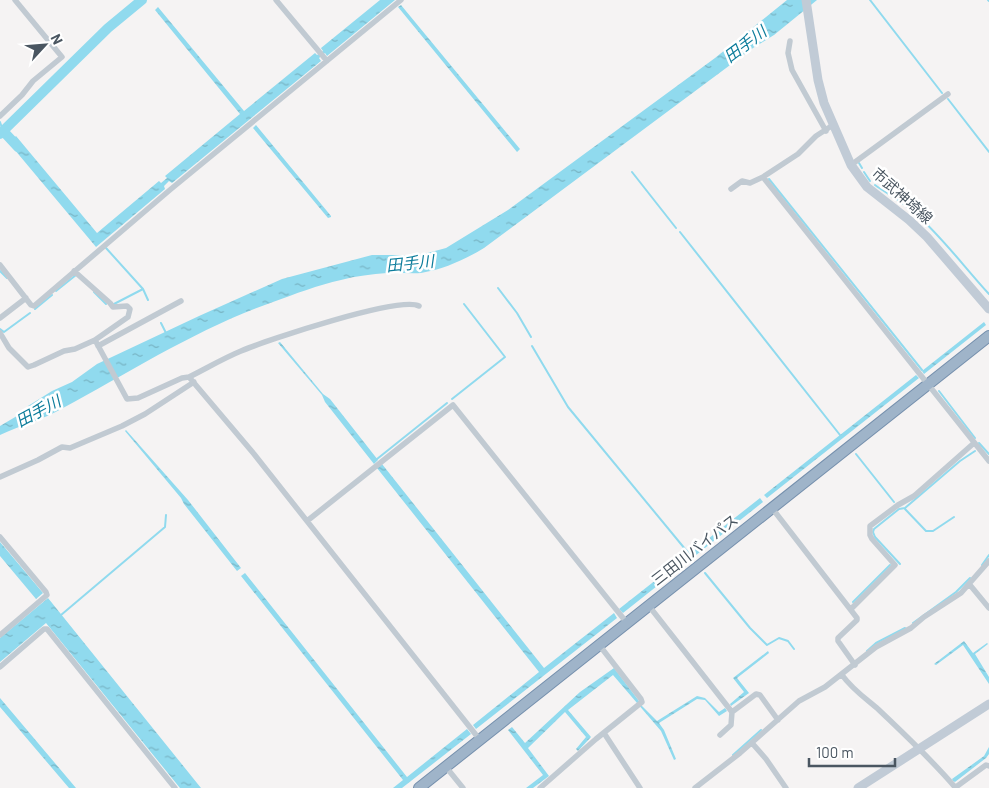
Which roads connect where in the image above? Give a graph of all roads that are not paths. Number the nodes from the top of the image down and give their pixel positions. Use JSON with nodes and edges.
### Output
{"nodes":[{"id":1,"x":15,"y":0,"type":"edge"},
{"id":2,"x":276,"y":0,"type":"edge"},
{"id":3,"x":401,"y":0,"type":"edge"},
{"id":4,"x":806,"y":0,"type":"edge"},
{"id":5,"x":790,"y":41,"type":"dead end"},
{"id":6,"x":323,"y":57,"type":"junction"},
{"id":7,"x":948,"y":94,"type":"dead end"},
{"id":8,"x":0,"y":116,"type":"edge"},
{"id":9,"x":829,"y":128,"type":"junction"},
{"id":10,"x":852,"y":165,"type":"junction"},
{"id":11,"x":763,"y":177,"type":"junction"},
{"id":12,"x":731,"y":189,"type":"dead end"},
{"id":13,"x":0,"y":264,"type":"edge"},
{"id":14,"x":74,"y":270,"type":"junction"},
{"id":15,"x":26,"y":298,"type":"junction"},
{"id":16,"x":181,"y":301,"type":"dead end"},
{"id":17,"x":419,"y":306,"type":"dead end"},
{"id":18,"x":989,"y":309,"type":"edge"},
{"id":19,"x":0,"y":318,"type":"edge"},
{"id":20,"x":0,"y":334,"type":"edge"},
{"id":21,"x":989,"y":336,"type":"edge"},
{"id":22,"x":97,"y":345,"type":"junction"},
{"id":23,"x":189,"y":377,"type":"junction"},
{"id":24,"x":194,"y":382,"type":"junction"},
{"id":25,"x":928,"y":384,"type":"junction"},
{"id":26,"x":974,"y":443,"type":"junction"},
{"id":27,"x":989,"y":461,"type":"edge"},
{"id":28,"x":0,"y":477,"type":"edge"},
{"id":29,"x":772,"y":508,"type":"junction"},
{"id":30,"x":306,"y":521,"type":"junction"},
{"id":31,"x":0,"y":537,"type":"edge"},
{"id":32,"x":989,"y":561,"type":"edge"},
{"id":33,"x":970,"y":585,"type":"junction"},
{"id":34,"x":649,"y":606,"type":"junction"},
{"id":35,"x":989,"y":608,"type":"edge"},
{"id":36,"x":851,"y":609,"type":"junction"},
{"id":37,"x":627,"y":623,"type":"junction"},
{"id":38,"x":0,"y":635,"type":"edge"},
{"id":39,"x":600,"y":646,"type":"junction"},
{"id":40,"x":853,"y":663,"type":"junction"},
{"id":41,"x":0,"y":667,"type":"edge"},
{"id":42,"x":842,"y":675,"type":"junction"},
{"id":43,"x":989,"y":704,"type":"edge"},
{"id":44,"x":732,"y":712,"type":"junction"},
{"id":45,"x":776,"y":718,"type":"junction"},
{"id":46,"x":604,"y":733,"type":"junction"},
{"id":47,"x":720,"y":736,"type":"dead end"},
{"id":48,"x":480,"y":740,"type":"junction"},
{"id":49,"x":752,"y":743,"type":"junction"},
{"id":50,"x":920,"y":750,"type":"junction"},
{"id":51,"x":989,"y":766,"type":"edge"},
{"id":52,"x":446,"y":767,"type":"junction"},
{"id":53,"x":175,"y":788,"type":"edge"},
{"id":54,"x":420,"y":788,"type":"edge"},
{"id":55,"x":463,"y":788,"type":"edge"},
{"id":56,"x":540,"y":788,"type":"edge"},
{"id":57,"x":640,"y":788,"type":"edge"},
{"id":58,"x":695,"y":788,"type":"edge"},
{"id":59,"x":786,"y":788,"type":"edge"},
{"id":60,"x":858,"y":788,"type":"edge"}],
"edges":[{"from":1,"to":8,"type":"street"},
{"from":2,"to":6,"type":"street"},
{"from":3,"to":6,"type":"street"},
{"from":4,"to":9,"type":"main road","name":"市武神埼線"},
{"from":5,"to":9,"type":"street"},
{"from":6,"to":14,"type":"street"},
{"from":7,"to":10,"type":"street"},
{"from":9,"to":10,"type":"main road","name":"市武神埼線"},
{"from":9,"to":11,"type":"street"},
{"from":10,"to":18,"type":"main road","name":"市武神埼線"},
{"from":11,"to":12,"type":"street"},
{"from":11,"to":25,"type":"street"},
{"from":13,"to":15,"type":"street"},
{"from":14,"to":15,"type":"street"},
{"from":14,"to":22,"type":"street"},
{"from":15,"to":19,"type":"street"},
{"from":16,"to":22,"type":"street"},
{"from":17,"to":23,"type":"street"},
{"from":20,"to":22,"type":"street"},
{"from":21,"to":25,"type":"highway","name":"三田川バイパス"},
{"from":22,"to":23,"type":"street"},
{"from":23,"to":24,"type":"street"},
{"from":24,"to":28,"type":"street"},
{"from":24,"to":30,"type":"street"},
{"from":25,"to":26,"type":"street"},
{"from":25,"to":29,"type":"highway","name":"三田川バイパス"},
{"from":26,"to":27,"type":"street"},
{"from":26,"to":36,"type":"street"},
{"from":29,"to":34,"type":"highway","name":"三田川バイパス"},
{"from":29,"to":36,"type":"street"},
{"from":30,"to":37,"type":"street"},
{"from":30,"to":48,"type":"street"},
{"from":31,"to":38,"type":"street"},
{"from":32,"to":33,"type":"street"},
{"from":33,"to":35,"type":"street"},
{"from":33,"to":40,"type":"street"},
{"from":34,"to":37,"type":"highway","name":"三田川バイパス"},
{"from":34,"to":44,"type":"street"},
{"from":36,"to":40,"type":"street"},
{"from":37,"to":39,"type":"highway","name":"三田川バイパス"},
{"from":39,"to":46,"type":"street"},
{"from":39,"to":48,"type":"highway","name":"三田川バイパス"},
{"from":40,"to":42,"type":"street"},
{"from":41,"to":53,"type":"street"},
{"from":42,"to":45,"type":"street"},
{"from":42,"to":50,"type":"street"},
{"from":43,"to":50,"type":"main road"},
{"from":44,"to":45,"type":"street"},
{"from":44,"to":47,"type":"street"},
{"from":45,"to":49,"type":"street"},
{"from":46,"to":56,"type":"street"},
{"from":46,"to":57,"type":"street"},
{"from":48,"to":52,"type":"highway","name":"三田川バイパス"},
{"from":49,"to":58,"type":"street"},
{"from":49,"to":59,"type":"street"},
{"from":50,"to":51,"type":"street"},
{"from":50,"to":60,"type":"main road"},
{"from":52,"to":54,"type":"highway","name":"三田川バイパス"},
{"from":52,"to":55,"type":"street"}]}
